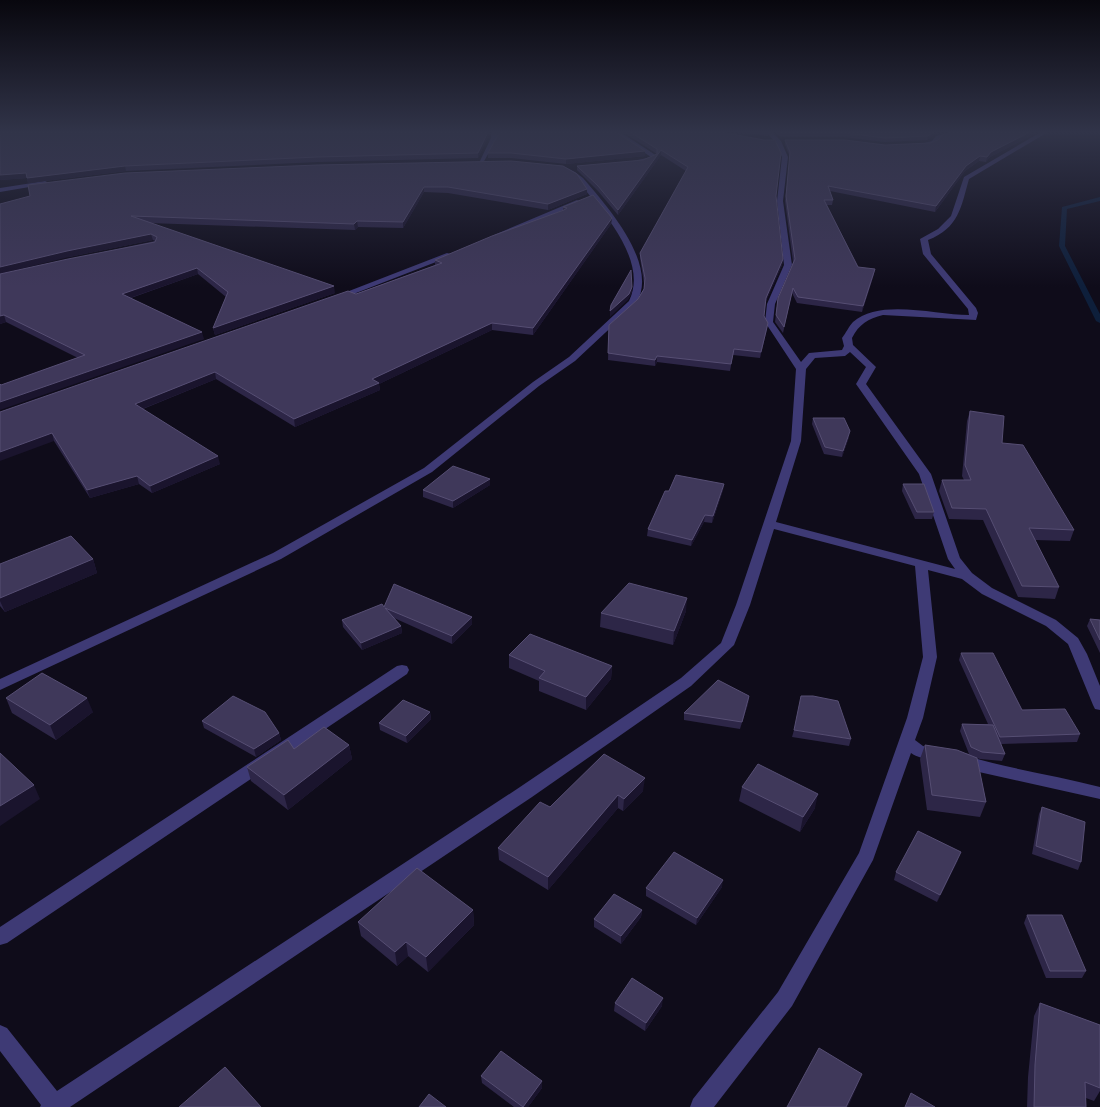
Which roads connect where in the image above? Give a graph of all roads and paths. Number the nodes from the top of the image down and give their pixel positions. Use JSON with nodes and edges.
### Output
{"nodes":[{"id":1,"x":45,"y":184,"type":"edge"},
{"id":2,"x":585,"y":184,"type":"edge"},
{"id":3,"x":782,"y":184,"type":"edge"},
{"id":4,"x":965,"y":184,"type":"edge"},
{"id":5,"x":0,"y":190,"type":"edge"},
{"id":6,"x":593,"y":196,"type":"junction"},
{"id":7,"x":487,"y":240,"type":"edge"},
{"id":8,"x":461,"y":251,"type":"edge"},
{"id":9,"x":322,"y":302,"type":"edge"},
{"id":10,"x":849,"y":346,"type":"junction"},
{"id":11,"x":801,"y":369,"type":"junction"},
{"id":12,"x":770,"y":524,"type":"junction"},
{"id":13,"x":921,"y":564,"type":"junction"},
{"id":14,"x":967,"y":576,"type":"junction"},
{"id":15,"x":402,"y":670,"type":"dead end"},
{"id":16,"x":0,"y":685,"type":"edge"},
{"id":17,"x":1100,"y":705,"type":"edge"},
{"id":18,"x":906,"y":741,"type":"junction"},
{"id":19,"x":1100,"y":793,"type":"edge"},
{"id":20,"x":0,"y":937,"type":"edge"},
{"id":21,"x":0,"y":1035,"type":"edge"},
{"id":22,"x":54,"y":1106,"type":"edge"},
{"id":23,"x":701,"y":1107,"type":"edge"}],
"edges":[{"from":1,"to":5,"type":"street"},
{"from":2,"to":6,"type":"street"},
{"from":3,"to":11,"type":"street"},
{"from":4,"to":10,"type":"street"},
{"from":6,"to":7,"type":"street"},
{"from":6,"to":16,"type":"street"},
{"from":8,"to":9,"type":"street"},
{"from":10,"to":11,"type":"street"},
{"from":10,"to":14,"type":"street"},
{"from":11,"to":12,"type":"street"},
{"from":12,"to":13,"type":"street"},
{"from":12,"to":22,"type":"street"},
{"from":13,"to":14,"type":"street"},
{"from":13,"to":18,"type":"street"},
{"from":14,"to":17,"type":"street"},
{"from":15,"to":20,"type":"street"},
{"from":18,"to":19,"type":"street"},
{"from":18,"to":23,"type":"street"},
{"from":21,"to":22,"type":"street"}]}
